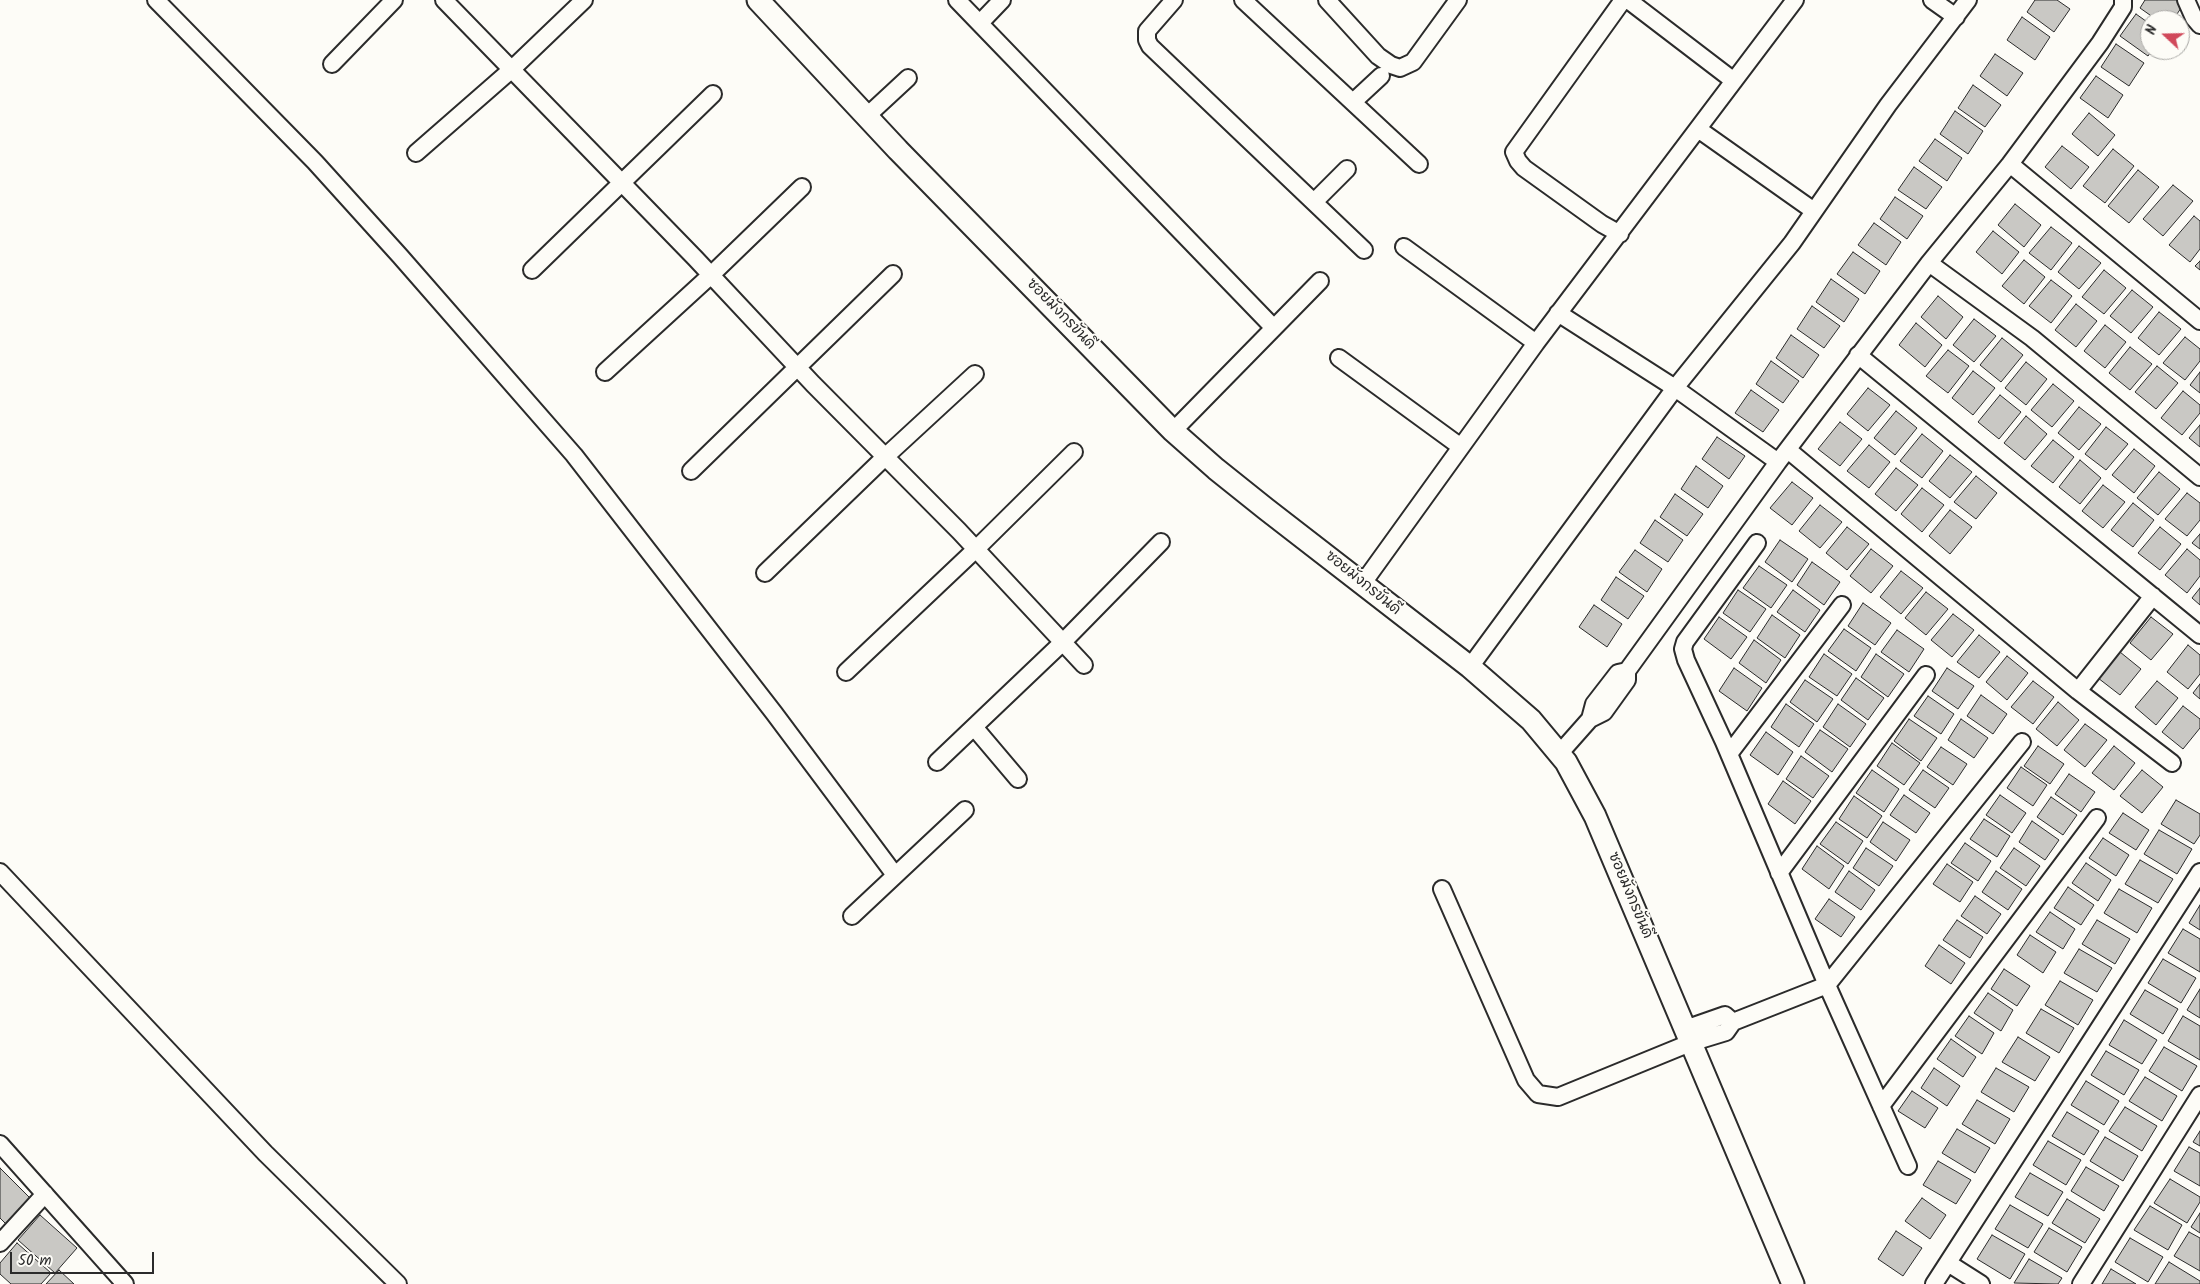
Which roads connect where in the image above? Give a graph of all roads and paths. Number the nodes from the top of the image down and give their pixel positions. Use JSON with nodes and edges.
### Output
{"nodes":[{"id":1,"x":156,"y":0,"type":"edge"},
{"id":2,"x":394,"y":0,"type":"edge"},
{"id":3,"x":444,"y":0,"type":"edge"},
{"id":4,"x":584,"y":0,"type":"edge"},
{"id":5,"x":758,"y":0,"type":"edge"},
{"id":6,"x":957,"y":0,"type":"edge"},
{"id":7,"x":1002,"y":0,"type":"edge"},
{"id":8,"x":1243,"y":0,"type":"edge"},
{"id":9,"x":1327,"y":0,"type":"edge"},
{"id":10,"x":1458,"y":0,"type":"edge"},
{"id":11,"x":1623,"y":0,"type":"edge"},
{"id":12,"x":1628,"y":0,"type":"edge"},
{"id":13,"x":1795,"y":0,"type":"edge"},
{"id":14,"x":1932,"y":0,"type":"edge"},
{"id":15,"x":1968,"y":0,"type":"edge"},
{"id":16,"x":2123,"y":0,"type":"edge"},
{"id":17,"x":2186,"y":0,"type":"edge"},
{"id":18,"x":1164,"y":3,"type":"edge"},
{"id":19,"x":1956,"y":17,"type":"junction"},
{"id":20,"x":980,"y":23,"type":"junction"},
{"id":21,"x":2200,"y":25,"type":"edge"},
{"id":22,"x":332,"y":64,"type":"dead end"},
{"id":23,"x":511,"y":70,"type":"junction"},
{"id":24,"x":1381,"y":76,"type":"dead end"},
{"id":25,"x":908,"y":78,"type":"dead end"},
{"id":26,"x":1734,"y":81,"type":"junction"},
{"id":27,"x":713,"y":94,"type":"dead end"},
{"id":28,"x":1353,"y":102,"type":"junction"},
{"id":29,"x":867,"y":116,"type":"junction"},
{"id":30,"x":1698,"y":129,"type":"junction"},
{"id":31,"x":416,"y":153,"type":"dead end"},
{"id":32,"x":1419,"y":164,"type":"dead end"},
{"id":33,"x":2010,"y":164,"type":"junction"},
{"id":34,"x":1347,"y":169,"type":"dead end"},
{"id":35,"x":622,"y":183,"type":"junction"},
{"id":36,"x":802,"y":187,"type":"dead end"},
{"id":37,"x":1314,"y":201,"type":"junction"},
{"id":38,"x":1814,"y":211,"type":"junction"},
{"id":39,"x":1620,"y":234,"type":"junction"},
{"id":40,"x":1404,"y":247,"type":"dead end"},
{"id":41,"x":1364,"y":250,"type":"dead end"},
{"id":42,"x":1929,"y":263,"type":"junction"},
{"id":43,"x":532,"y":270,"type":"dead end"},
{"id":44,"x":893,"y":274,"type":"dead end"},
{"id":45,"x":711,"y":275,"type":"junction"},
{"id":46,"x":1320,"y":281,"type":"dead end"},
{"id":47,"x":1558,"y":313,"type":"junction"},
{"id":48,"x":2200,"y":321,"type":"edge"},
{"id":49,"x":1273,"y":327,"type":"junction"},
{"id":50,"x":1536,"y":343,"type":"junction"},
{"id":51,"x":1858,"y":354,"type":"junction"},
{"id":52,"x":1339,"y":358,"type":"dead end"},
{"id":53,"x":798,"y":367,"type":"junction"},
{"id":54,"x":605,"y":372,"type":"dead end"},
{"id":55,"x":975,"y":374,"type":"dead end"},
{"id":56,"x":1675,"y":388,"type":"junction"},
{"id":57,"x":1173,"y":431,"type":"junction"},
{"id":58,"x":1461,"y":446,"type":"junction"},
{"id":59,"x":1074,"y":452,"type":"dead end"},
{"id":60,"x":1783,"y":456,"type":"junction"},
{"id":61,"x":885,"y":457,"type":"junction"},
{"id":62,"x":691,"y":471,"type":"dead end"},
{"id":63,"x":2200,"y":477,"type":"edge"},
{"id":64,"x":1161,"y":542,"type":"dead end"},
{"id":65,"x":1757,"y":543,"type":"dead end"},
{"id":66,"x":976,"y":549,"type":"junction"},
{"id":67,"x":765,"y":573,"type":"dead end"},
{"id":68,"x":1363,"y":583,"type":"junction"},
{"id":69,"x":2153,"y":596,"type":"junction"},
{"id":70,"x":1842,"y":606,"type":"dead end"},
{"id":71,"x":2200,"y":635,"type":"edge"},
{"id":72,"x":1063,"y":642,"type":"junction"},
{"id":73,"x":1084,"y":665,"type":"dead end"},
{"id":74,"x":1470,"y":667,"type":"junction"},
{"id":75,"x":846,"y":672,"type":"dead end"},
{"id":76,"x":1926,"y":675,"type":"dead end"},
{"id":77,"x":2078,"y":691,"type":"junction"},
{"id":78,"x":974,"y":728,"type":"junction"},
{"id":79,"x":2022,"y":742,"type":"dead end"},
{"id":80,"x":1559,"y":754,"type":"junction"},
{"id":81,"x":1729,"y":754,"type":"junction"},
{"id":82,"x":937,"y":762,"type":"dead end"},
{"id":83,"x":2172,"y":763,"type":"dead end"},
{"id":84,"x":1018,"y":779,"type":"dead end"},
{"id":85,"x":964,"y":810,"type":"dead end"},
{"id":86,"x":2097,"y":818,"type":"dead end"},
{"id":87,"x":0,"y":872,"type":"edge"},
{"id":88,"x":2200,"y":872,"type":"edge"},
{"id":89,"x":1779,"y":873,"type":"junction"},
{"id":90,"x":895,"y":875,"type":"junction"},
{"id":91,"x":1442,"y":889,"type":"dead end"},
{"id":92,"x":852,"y":916,"type":"dead end"},
{"id":93,"x":1827,"y":984,"type":"junction"},
{"id":94,"x":1688,"y":1036,"type":"junction"},
{"id":95,"x":2200,"y":1095,"type":"edge"},
{"id":96,"x":1881,"y":1106,"type":"junction"},
{"id":97,"x":0,"y":1144,"type":"edge"},
{"id":98,"x":1908,"y":1166,"type":"dead end"},
{"id":99,"x":45,"y":1194,"type":"junction"},
{"id":100,"x":0,"y":1243,"type":"edge"},
{"id":101,"x":1948,"y":1263,"type":"junction"},
{"id":102,"x":124,"y":1284,"type":"edge"},
{"id":103,"x":398,"y":1284,"type":"edge"},
{"id":104,"x":1793,"y":1284,"type":"edge"},
{"id":105,"x":1934,"y":1284,"type":"edge"},
{"id":106,"x":1981,"y":1284,"type":"edge"},
{"id":107,"x":2080,"y":1284,"type":"edge"}],
"edges":[{"from":1,"to":90,"type":"street"},
{"from":2,"to":22,"type":"street"},
{"from":3,"to":23,"type":"street"},
{"from":4,"to":23,"type":"street"},
{"from":5,"to":29,"type":"street","name":"ซอยมังกรขันดี"},
{"from":6,"to":20,"type":"street"},
{"from":7,"to":20,"type":"street"},
{"from":8,"to":28,"type":"street"},
{"from":9,"to":10,"type":"street"},
{"from":11,"to":39,"type":"street"},
{"from":12,"to":26,"type":"street"},
{"from":13,"to":26,"type":"street"},
{"from":14,"to":19,"type":"street"},
{"from":15,"to":19,"type":"street"},
{"from":16,"to":33,"type":"street"},
{"from":17,"to":21,"type":"street"},
{"from":18,"to":37,"type":"street"},
{"from":19,"to":38,"type":"street"},
{"from":20,"to":49,"type":"street"},
{"from":23,"to":31,"type":"street"},
{"from":23,"to":35,"type":"street"},
{"from":24,"to":28,"type":"street"},
{"from":25,"to":29,"type":"street"},
{"from":26,"to":30,"type":"street"},
{"from":27,"to":35,"type":"street"},
{"from":28,"to":32,"type":"street"},
{"from":29,"to":57,"type":"street","name":"ซอยมังกรขันดี"},
{"from":30,"to":38,"type":"street"},
{"from":30,"to":39,"type":"street"},
{"from":33,"to":42,"type":"street"},
{"from":33,"to":48,"type":"street"},
{"from":34,"to":37,"type":"street"},
{"from":35,"to":43,"type":"street"},
{"from":35,"to":45,"type":"street"},
{"from":36,"to":45,"type":"street"},
{"from":37,"to":41,"type":"street"},
{"from":38,"to":56,"type":"street"},
{"from":39,"to":47,"type":"street"},
{"from":40,"to":50,"type":"street"},
{"from":42,"to":51,"type":"street"},
{"from":42,"to":63,"type":"street"},
{"from":44,"to":53,"type":"street"},
{"from":45,"to":53,"type":"street"},
{"from":45,"to":54,"type":"street"},
{"from":46,"to":49,"type":"street"},
{"from":47,"to":50,"type":"street"},
{"from":47,"to":56,"type":"street"},
{"from":49,"to":57,"type":"street"},
{"from":50,"to":58,"type":"street"},
{"from":51,"to":60,"type":"street"},
{"from":51,"to":69,"type":"street"},
{"from":52,"to":58,"type":"street"},
{"from":53,"to":61,"type":"street"},
{"from":53,"to":62,"type":"street"},
{"from":55,"to":61,"type":"street"},
{"from":56,"to":60,"type":"street"},
{"from":56,"to":74,"type":"street"},
{"from":57,"to":68,"type":"street","name":"ซอยมังกรขันดี"},
{"from":58,"to":68,"type":"street"},
{"from":59,"to":66,"type":"street"},
{"from":60,"to":77,"type":"street"},
{"from":60,"to":80,"type":"street"},
{"from":61,"to":66,"type":"street"},
{"from":61,"to":67,"type":"street"},
{"from":64,"to":72,"type":"street"},
{"from":65,"to":81,"type":"street"},
{"from":66,"to":72,"type":"street"},
{"from":66,"to":75,"type":"street"},
{"from":68,"to":74,"type":"street","name":"ซอยมังกรขันดี"},
{"from":69,"to":71,"type":"street"},
{"from":69,"to":77,"type":"street"},
{"from":70,"to":81,"type":"street"},
{"from":72,"to":73,"type":"street"},
{"from":72,"to":78,"type":"street"},
{"from":74,"to":80,"type":"street","name":"ซอยมังกรขันดี"},
{"from":76,"to":89,"type":"street"},
{"from":77,"to":83,"type":"street"},
{"from":78,"to":82,"type":"street"},
{"from":78,"to":84,"type":"street"},
{"from":79,"to":93,"type":"street"},
{"from":80,"to":94,"type":"street","name":"ซอยมังกรขันดี"},
{"from":81,"to":89,"type":"street"},
{"from":85,"to":90,"type":"street"},
{"from":86,"to":96,"type":"street"},
{"from":87,"to":103,"type":"street"},
{"from":88,"to":101,"type":"street"},
{"from":89,"to":93,"type":"street"},
{"from":90,"to":92,"type":"street"},
{"from":91,"to":94,"type":"street"},
{"from":93,"to":94,"type":"street"},
{"from":93,"to":96,"type":"street"},
{"from":94,"to":104,"type":"street","name":"ซอยมังกรขันดี"},
{"from":95,"to":107,"type":"street"},
{"from":96,"to":98,"type":"street"},
{"from":97,"to":99,"type":"street"},
{"from":99,"to":100,"type":"street"},
{"from":99,"to":102,"type":"street"},
{"from":101,"to":105,"type":"street"},
{"from":101,"to":106,"type":"street"}]}
